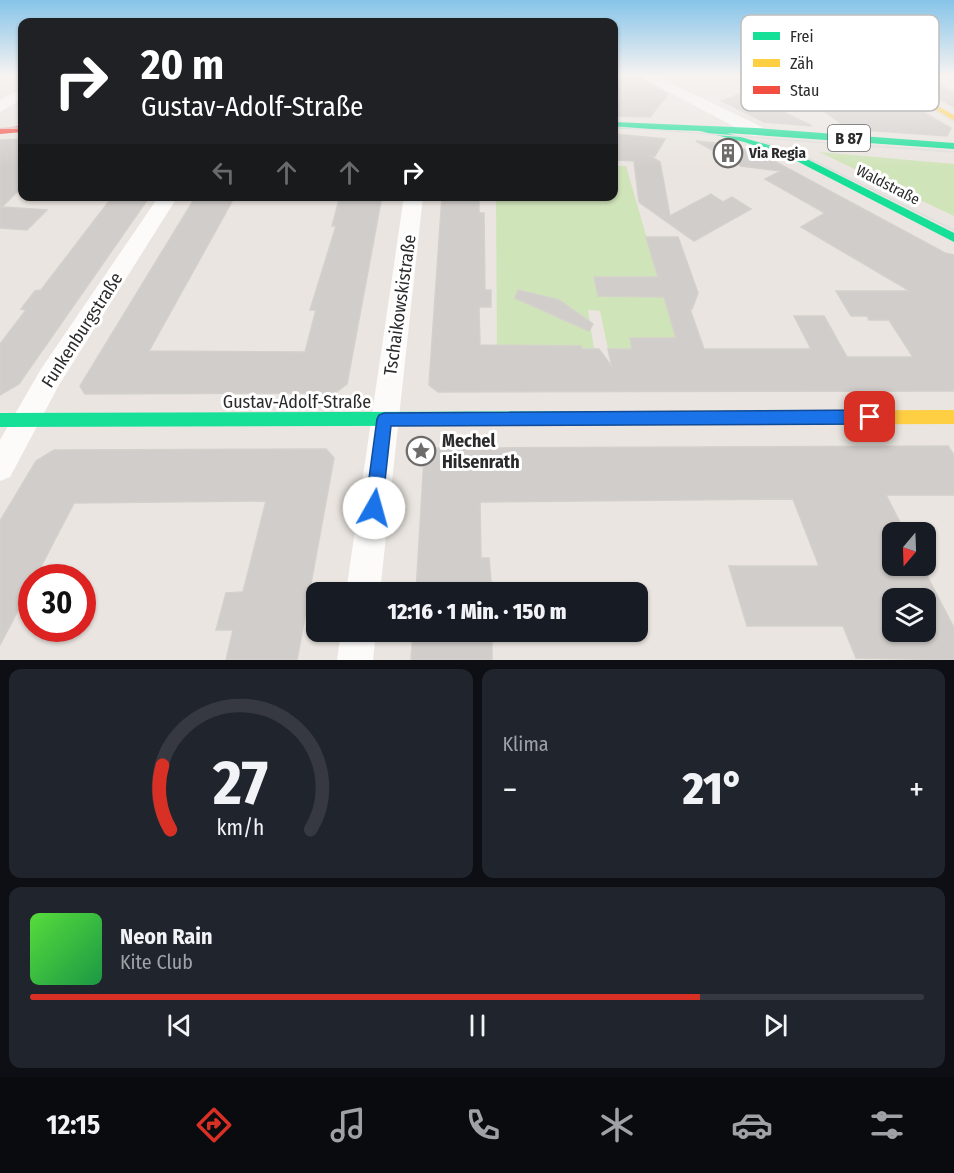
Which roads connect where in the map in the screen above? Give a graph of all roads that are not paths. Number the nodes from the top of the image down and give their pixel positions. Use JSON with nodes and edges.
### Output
{"nodes":[{"id":1,"x":702,"y":106,"type":"edge"},
{"id":2,"x":705,"y":106,"type":"edge"},
{"id":3,"x":939,"y":110,"type":"edge"},
{"id":4,"x":954,"y":119,"type":"edge"},
{"id":5,"x":618,"y":125,"type":"edge"},
{"id":6,"x":0,"y":126,"type":"edge"},
{"id":7,"x":18,"y":128,"type":"edge"},
{"id":8,"x":18,"y":129,"type":"edge"},
{"id":9,"x":704,"y":130,"type":"junction"},
{"id":10,"x":0,"y":131,"type":"edge"},
{"id":11,"x":756,"y":131,"type":"junction"},
{"id":12,"x":954,"y":146,"type":"edge"},
{"id":13,"x":954,"y":157,"type":"edge"},
{"id":14,"x":166,"y":201,"type":"edge"},
{"id":15,"x":413,"y":201,"type":"edge"},
{"id":16,"x":954,"y":238,"type":"edge"},
{"id":17,"x":954,"y":417,"type":"edge"},
{"id":18,"x":384,"y":419,"type":"junction"},
{"id":19,"x":13,"y":420,"type":"edge"},
{"id":20,"x":0,"y":467,"type":"edge"},
{"id":21,"x":364,"y":582,"type":"edge"},
{"id":22,"x":358,"y":642,"type":"edge"},
{"id":23,"x":355,"y":660,"type":"edge"}],
"edges":[{"from":1,"to":9,"type":"street"},
{"from":2,"to":11,"type":"street"},
{"from":3,"to":4,"type":"street"},
{"from":5,"to":9,"type":"street","number":"B 87"},
{"from":6,"to":7,"type":"street"},
{"from":8,"to":10,"type":"street"},
{"from":9,"to":11,"type":"street","number":"B 87"},
{"from":9,"to":13,"type":"street","number":"B 87"},
{"from":9,"to":16,"type":"street","name":"Waldstraße"},
{"from":11,"to":12,"type":"street","number":"B 87"},
{"from":14,"to":19,"type":"street","name":"Funkenburgstraße"},
{"from":15,"to":18,"type":"street","name":"Tschaikowskistraße"},
{"from":17,"to":18,"type":"street","name":"Gustav-Adolf-Straße"},
{"from":18,"to":19,"type":"street","name":"Gustav-Adolf-Straße"},
{"from":18,"to":21,"type":"street","name":"Tschaikowskistraße"},
{"from":19,"to":20,"type":"street","name":"Funkenburgstraße"},
{"from":22,"to":23,"type":"street"}]}
